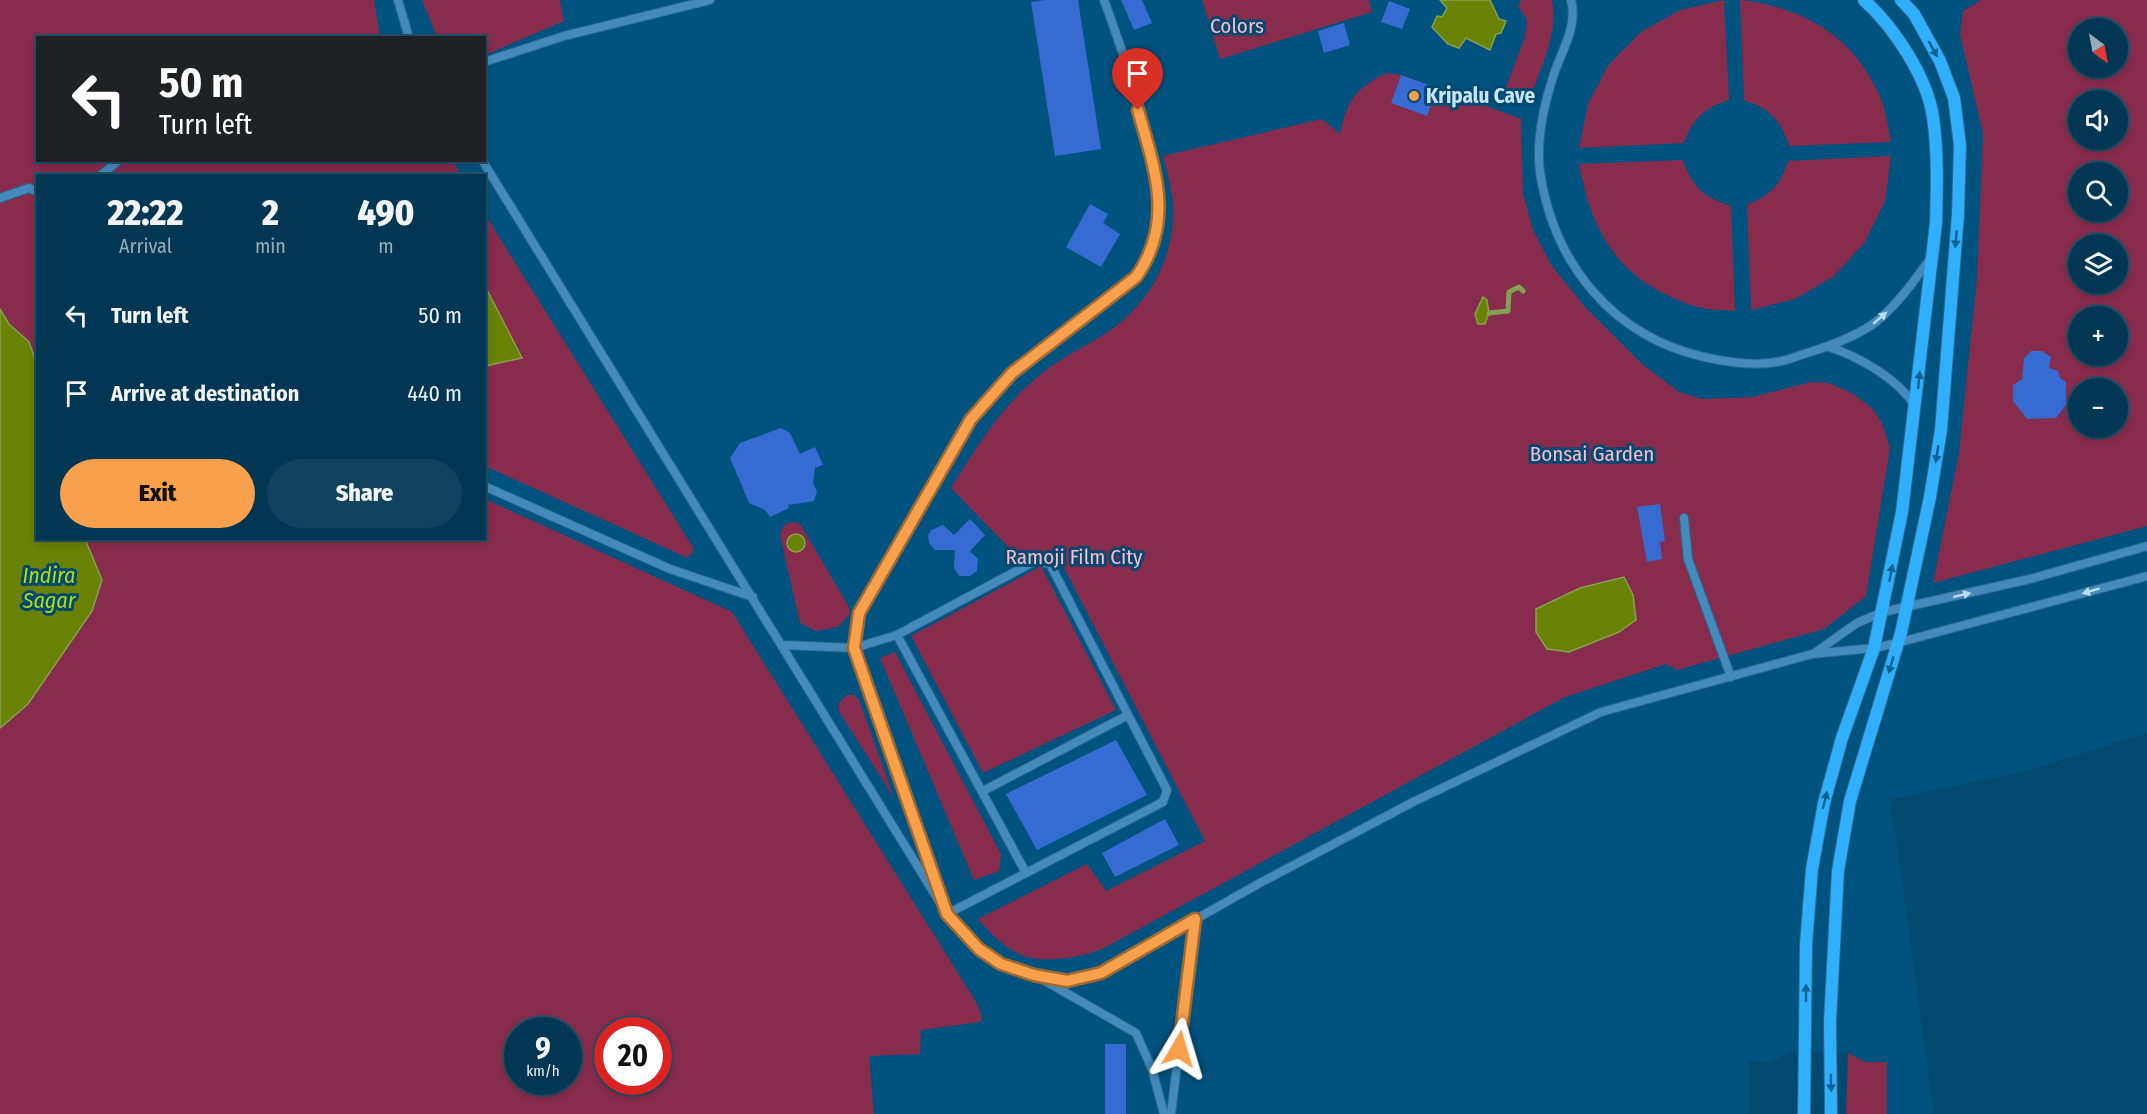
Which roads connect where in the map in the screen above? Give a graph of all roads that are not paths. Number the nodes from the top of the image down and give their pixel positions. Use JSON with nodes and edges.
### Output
{"nodes":[{"id":1,"x":710,"y":0,"type":"edge"},
{"id":2,"x":1104,"y":0,"type":"edge"},
{"id":3,"x":1571,"y":0,"type":"edge"},
{"id":4,"x":1864,"y":0,"type":"edge"},
{"id":5,"x":1901,"y":0,"type":"edge"},
{"id":6,"x":399,"y":4,"type":"edge"},
{"id":7,"x":408,"y":36,"type":"edge"},
{"id":8,"x":486,"y":61,"type":"edge"},
{"id":9,"x":117,"y":162,"type":"edge"},
{"id":10,"x":483,"y":162,"type":"edge"},
{"id":11,"x":102,"y":174,"type":"edge"},
{"id":12,"x":36,"y":191,"type":"edge"},
{"id":13,"x":0,"y":198,"type":"edge"},
{"id":14,"x":1930,"y":259,"type":"junction"},
{"id":15,"x":1829,"y":346,"type":"junction"},
{"id":16,"x":1916,"y":407,"type":"junction"},
{"id":17,"x":486,"y":487,"type":"edge"},
{"id":18,"x":1684,"y":518,"type":"dead end"},
{"id":19,"x":2147,"y":546,"type":"edge"},
{"id":20,"x":2147,"y":576,"type":"edge"},
{"id":21,"x":753,"y":597,"type":"junction"},
{"id":22,"x":1907,"y":607,"type":"junction"},
{"id":23,"x":1883,"y":612,"type":"junction"},
{"id":24,"x":897,"y":636,"type":"junction"},
{"id":25,"x":1898,"y":643,"type":"junction"},
{"id":26,"x":783,"y":645,"type":"junction"},
{"id":27,"x":854,"y":648,"type":"junction"},
{"id":28,"x":1874,"y":648,"type":"junction"},
{"id":29,"x":1812,"y":654,"type":"junction"},
{"id":30,"x":1731,"y":677,"type":"junction"},
{"id":31,"x":1128,"y":715,"type":"junction"},
{"id":32,"x":983,"y":791,"type":"junction"},
{"id":33,"x":1026,"y":873,"type":"junction"},
{"id":34,"x":947,"y":914,"type":"junction"},
{"id":35,"x":1195,"y":919,"type":"junction"},
{"id":36,"x":1034,"y":975,"type":"junction"},
{"id":37,"x":1164,"y":1114,"type":"edge"},
{"id":38,"x":1171,"y":1114,"type":"edge"},
{"id":39,"x":1804,"y":1114,"type":"edge"},
{"id":40,"x":1831,"y":1114,"type":"edge"}],
"edges":[{"from":1,"to":8,"type":"lane"},
{"from":2,"to":27,"type":"lane"},
{"from":3,"to":15,"type":"lane"},
{"from":4,"to":14,"type":"street"},
{"from":5,"to":22,"type":"street","one_way":true},
{"from":6,"to":7,"type":"lane"},
{"from":9,"to":11,"type":"lane"},
{"from":10,"to":21,"type":"lane"},
{"from":12,"to":13,"type":"lane"},
{"from":15,"to":14,"type":"lane","one_way":true},
{"from":16,"to":14,"type":"street","one_way":true},
{"from":15,"to":16,"type":"lane"},
{"from":23,"to":16,"type":"street","one_way":true},
{"from":17,"to":21,"type":"lane"},
{"from":18,"to":30,"type":"lane"},
{"from":22,"to":19,"type":"lane","one_way":true},
{"from":20,"to":25,"type":"lane","one_way":true},
{"from":21,"to":26,"type":"lane"},
{"from":22,"to":23,"type":"lane"},
{"from":22,"to":25,"type":"street"},
{"from":23,"to":28,"type":"street"},
{"from":23,"to":29,"type":"lane"},
{"from":24,"to":27,"type":"lane"},
{"from":24,"to":31,"type":"lane"},
{"from":24,"to":32,"type":"lane"},
{"from":25,"to":28,"type":"lane"},
{"from":25,"to":40,"type":"street","one_way":true},
{"from":26,"to":27,"type":"lane"},
{"from":26,"to":34,"type":"lane"},
{"from":27,"to":34,"type":"lane"},
{"from":28,"to":29,"type":"lane"},
{"from":39,"to":28,"type":"street","one_way":true},
{"from":29,"to":30,"type":"lane"},
{"from":30,"to":35,"type":"lane"},
{"from":31,"to":32,"type":"lane"},
{"from":31,"to":33,"type":"lane"},
{"from":32,"to":33,"type":"lane"},
{"from":33,"to":34,"type":"lane"},
{"from":34,"to":36,"type":"lane"},
{"from":35,"to":36,"type":"lane"},
{"from":35,"to":38,"type":"lane"},
{"from":36,"to":37,"type":"lane"}]}
